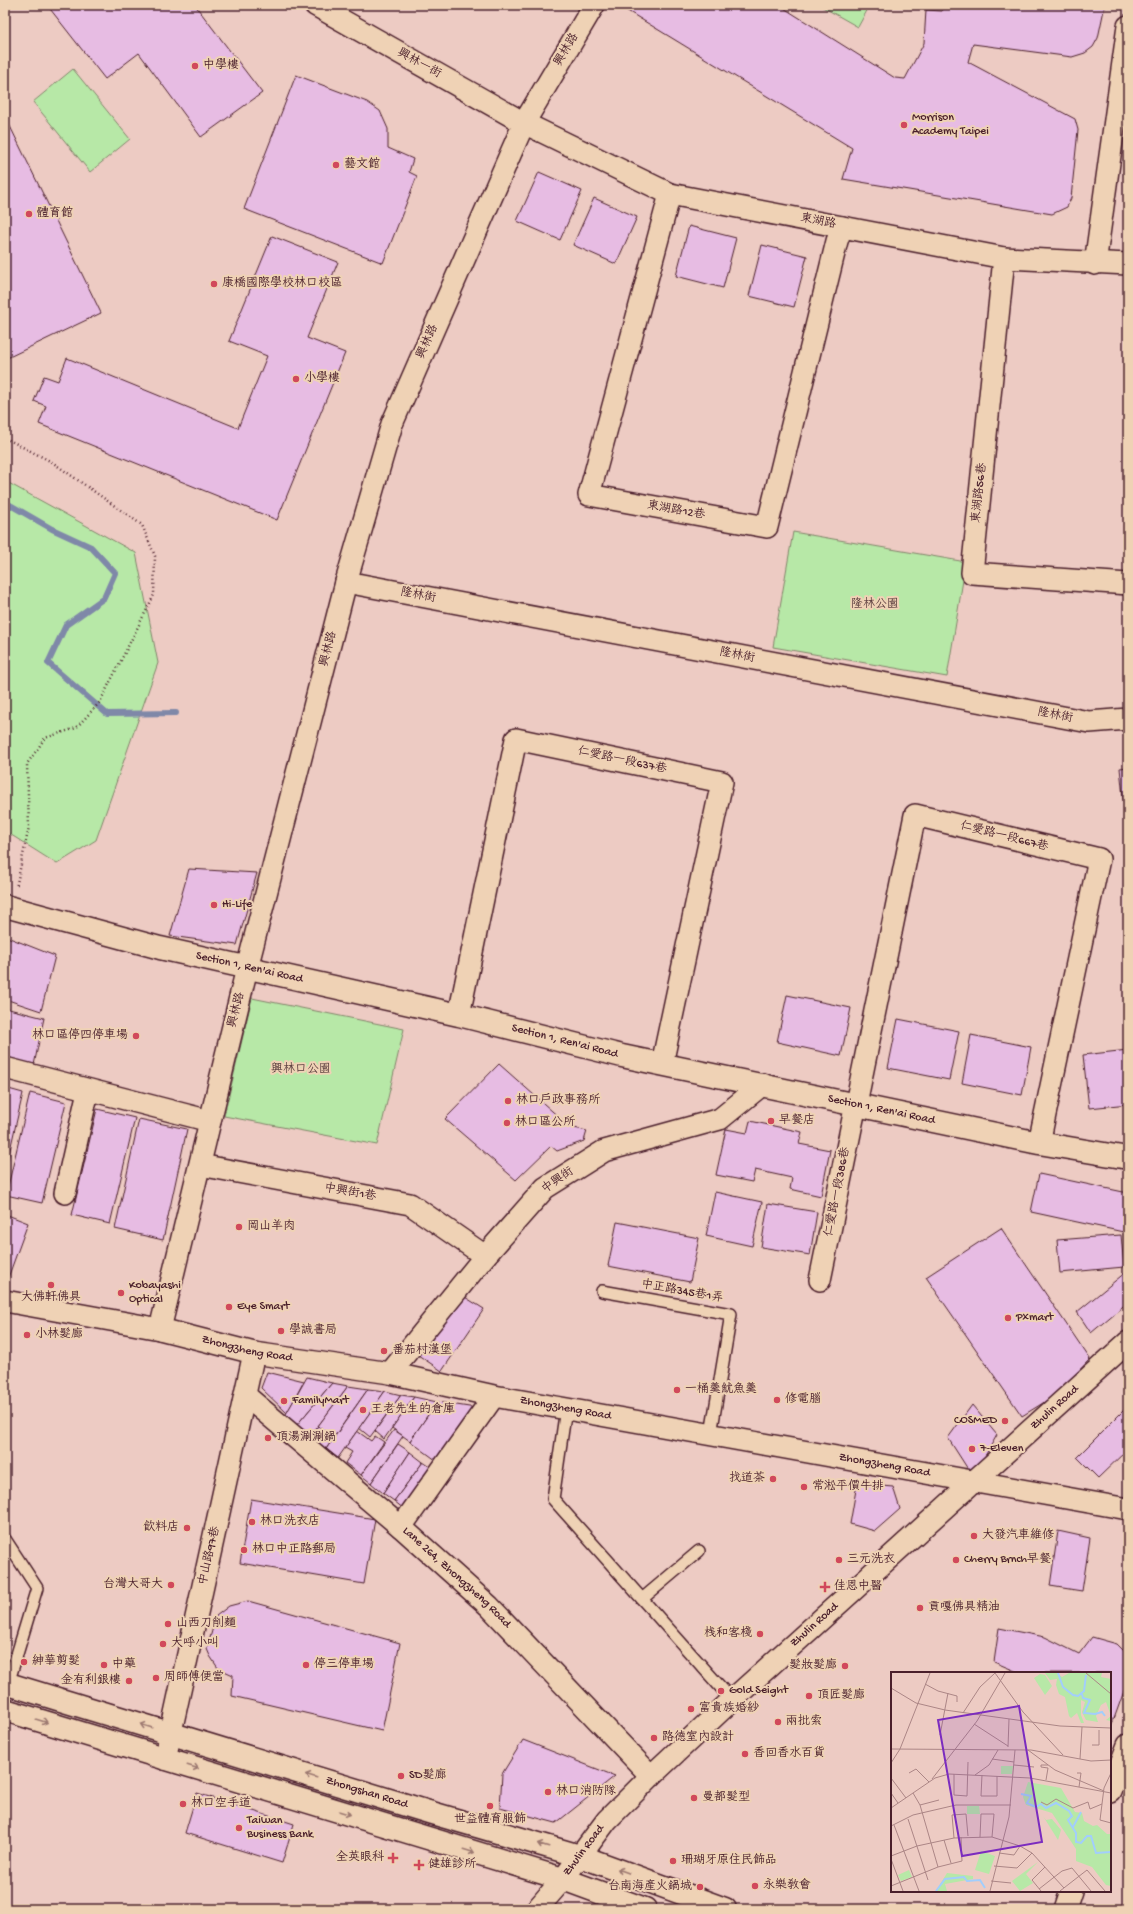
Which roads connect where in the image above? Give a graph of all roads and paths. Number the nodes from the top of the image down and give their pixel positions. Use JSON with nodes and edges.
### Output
{"nodes":[{"id":1,"x":315,"y":5,"type":"edge"},
{"id":2,"x":594,"y":5,"type":"edge"},
{"id":3,"x":1128,"y":26,"type":"edge"},
{"id":4,"x":524,"y":123,"type":"junction"},
{"id":5,"x":670,"y":194,"type":"junction"},
{"id":6,"x":842,"y":227,"type":"junction"},
{"id":7,"x":1004,"y":258,"type":"junction"},
{"id":8,"x":1095,"y":264,"type":"junction"},
{"id":9,"x":1128,"y":264,"type":"edge"},
{"id":10,"x":5,"y":438,"type":"edge"},
{"id":11,"x":346,"y":582,"type":"junction"},
{"id":12,"x":1128,"y":584,"type":"edge"},
{"id":13,"x":1128,"y":719,"type":"edge"},
{"id":14,"x":8,"y":907,"type":"edge"},
{"id":15,"x":248,"y":968,"type":"junction"},
{"id":16,"x":459,"y":1015,"type":"junction"},
{"id":17,"x":662,"y":1064,"type":"junction"},
{"id":18,"x":5,"y":1068,"type":"edge"},
{"id":19,"x":763,"y":1084,"type":"junction"},
{"id":20,"x":88,"y":1091,"type":"junction"},
{"id":21,"x":855,"y":1105,"type":"junction"},
{"id":22,"x":210,"y":1121,"type":"junction"},
{"id":23,"x":1039,"y":1143,"type":"junction"},
{"id":24,"x":1128,"y":1158,"type":"edge"},
{"id":25,"x":200,"y":1165,"type":"junction"},
{"id":26,"x":65,"y":1193,"type":"dead end"},
{"id":27,"x":485,"y":1256,"type":"junction"},
{"id":28,"x":820,"y":1280,"type":"dead end"},
{"id":29,"x":602,"y":1291,"type":"dead end"},
{"id":30,"x":5,"y":1302,"type":"edge"},
{"id":31,"x":160,"y":1329,"type":"junction"},
{"id":32,"x":1128,"y":1342,"type":"edge"},
{"id":33,"x":254,"y":1353,"type":"junction"},
{"id":34,"x":390,"y":1373,"type":"junction"},
{"id":35,"x":246,"y":1396,"type":"junction"},
{"id":36,"x":494,"y":1396,"type":"junction"},
{"id":37,"x":566,"y":1408,"type":"junction"},
{"id":38,"x":711,"y":1434,"type":"junction"},
{"id":39,"x":975,"y":1481,"type":"junction"},
{"id":40,"x":1128,"y":1509,"type":"edge"},
{"id":41,"x":401,"y":1527,"type":"junction"},
{"id":42,"x":5,"y":1539,"type":"edge"},
{"id":43,"x":699,"y":1551,"type":"dead end"},
{"id":44,"x":642,"y":1599,"type":"junction"},
{"id":45,"x":6,"y":1684,"type":"edge"},
{"id":46,"x":732,"y":1700,"type":"junction"},
{"id":47,"x":5,"y":1710,"type":"edge"},
{"id":48,"x":170,"y":1733,"type":"junction"},
{"id":49,"x":1128,"y":1745,"type":"edge"},
{"id":50,"x":165,"y":1759,"type":"junction"},
{"id":51,"x":651,"y":1776,"type":"junction"},
{"id":52,"x":1111,"y":1788,"type":"edge"},
{"id":53,"x":580,"y":1856,"type":"junction"},
{"id":54,"x":563,"y":1879,"type":"junction"},
{"id":55,"x":1072,"y":1892,"type":"edge"},
{"id":56,"x":537,"y":1909,"type":"edge"},
{"id":57,"x":645,"y":1909,"type":"edge"},
{"id":58,"x":725,"y":1909,"type":"edge"},
{"id":59,"x":1065,"y":1909,"type":"edge"}],
"edges":[{"from":1,"to":4,"type":"street","name":"興林一街"},
{"from":2,"to":4,"type":"street","name":"興林路"},
{"from":3,"to":8,"type":"street"},
{"from":4,"to":5,"type":"street","name":"東湖路"},
{"from":4,"to":11,"type":"street","name":"興林路"},
{"from":5,"to":6,"type":"street","name":"東湖路"},
{"from":5,"to":6,"type":"street","name":"東湖路12巷"},
{"from":6,"to":7,"type":"street","name":"東湖路"},
{"from":7,"to":8,"type":"street","name":"東湖路"},
{"from":7,"to":12,"type":"street","name":"東湖路56巷"},
{"from":8,"to":9,"type":"street","name":"東湖路"},
{"from":10,"to":14,"type":"path"},
{"from":11,"to":13,"type":"street","name":"隆林街"},
{"from":11,"to":15,"type":"street","name":"興林路"},
{"from":14,"to":15,"type":"main road","name":"Section 1, Ren'ai Road"},
{"from":15,"to":16,"type":"main road","name":"Section 1, Ren'ai Road"},
{"from":15,"to":22,"type":"street","name":"興林路"},
{"from":16,"to":17,"type":"main road","name":"Section 1, Ren'ai Road"},
{"from":16,"to":17,"type":"street","name":"仁愛路一段637巷"},
{"from":17,"to":19,"type":"main road","name":"Section 1, Ren'ai Road"},
{"from":18,"to":20,"type":"street"},
{"from":19,"to":21,"type":"main road","name":"Section 1, Ren'ai Road"},
{"from":19,"to":27,"type":"street","name":"中興街"},
{"from":20,"to":22,"type":"street"},
{"from":20,"to":26,"type":"street"},
{"from":21,"to":23,"type":"main road","name":"Section 1, Ren'ai Road"},
{"from":21,"to":23,"type":"street","name":"仁愛路一段667巷"},
{"from":21,"to":28,"type":"street","name":"仁愛路一段386巷"},
{"from":22,"to":25,"type":"street","name":"興林路"},
{"from":23,"to":24,"type":"main road","name":"Section 1, Ren'ai Road"},
{"from":25,"to":27,"type":"street","name":"中興街1巷"},
{"from":25,"to":31,"type":"street","name":"興林路"},
{"from":27,"to":34,"type":"street","name":"中興街"},
{"from":29,"to":38,"type":"lane","name":"中正路345巷1弄"},
{"from":30,"to":31,"type":"street","name":"Zhongzheng Road"},
{"from":31,"to":33,"type":"street","name":"Zhongzheng Road"},
{"from":32,"to":39,"type":"street","name":"Zhulin Road"},
{"from":33,"to":34,"type":"street","name":"Zhongzheng Road"},
{"from":33,"to":35,"type":"street","name":"中山路97巷"},
{"from":34,"to":36,"type":"street","name":"Zhongzheng Road"},
{"from":35,"to":41,"type":"street","name":"Lane 264, Zhongzheng Road"},
{"from":35,"to":48,"type":"street","name":"中山路97巷"},
{"from":36,"to":37,"type":"street","name":"Zhongzheng Road"},
{"from":36,"to":41,"type":"street"},
{"from":37,"to":38,"type":"street","name":"Zhongzheng Road"},
{"from":37,"to":44,"type":"lane"},
{"from":38,"to":39,"type":"street","name":"Zhongzheng Road"},
{"from":39,"to":40,"type":"street","name":"Zhongzheng Road"},
{"from":39,"to":46,"type":"street","name":"Zhulin Road"},
{"from":41,"to":51,"type":"street","name":"Lane 264, Zhongzheng Road"},
{"from":42,"to":45,"type":"lane"},
{"from":43,"to":44,"type":"lane"},
{"from":44,"to":46,"type":"lane"},
{"from":48,"to":45,"type":"main road","name":"Zhongshan Road","one_way":true},
{"from":46,"to":51,"type":"street","name":"Zhulin Road"},
{"from":47,"to":50,"type":"main road","one_way":true},
{"from":48,"to":50,"type":"street","name":"中山路97巷"},
{"from":53,"to":48,"type":"main road","name":"Zhongshan Road","one_way":true},
{"from":49,"to":52,"type":"street"},
{"from":50,"to":54,"type":"main road","one_way":true},
{"from":51,"to":53,"type":"street","name":"Zhulin Road"},
{"from":53,"to":54,"type":"street","name":"Zhulin Road"},
{"from":58,"to":53,"type":"main road","name":"Zhongshan Road","one_way":true},
{"from":54,"to":56,"type":"street","name":"Zhulin Road"},
{"from":54,"to":57,"type":"main road"},
{"from":55,"to":59,"type":"street"}]}
